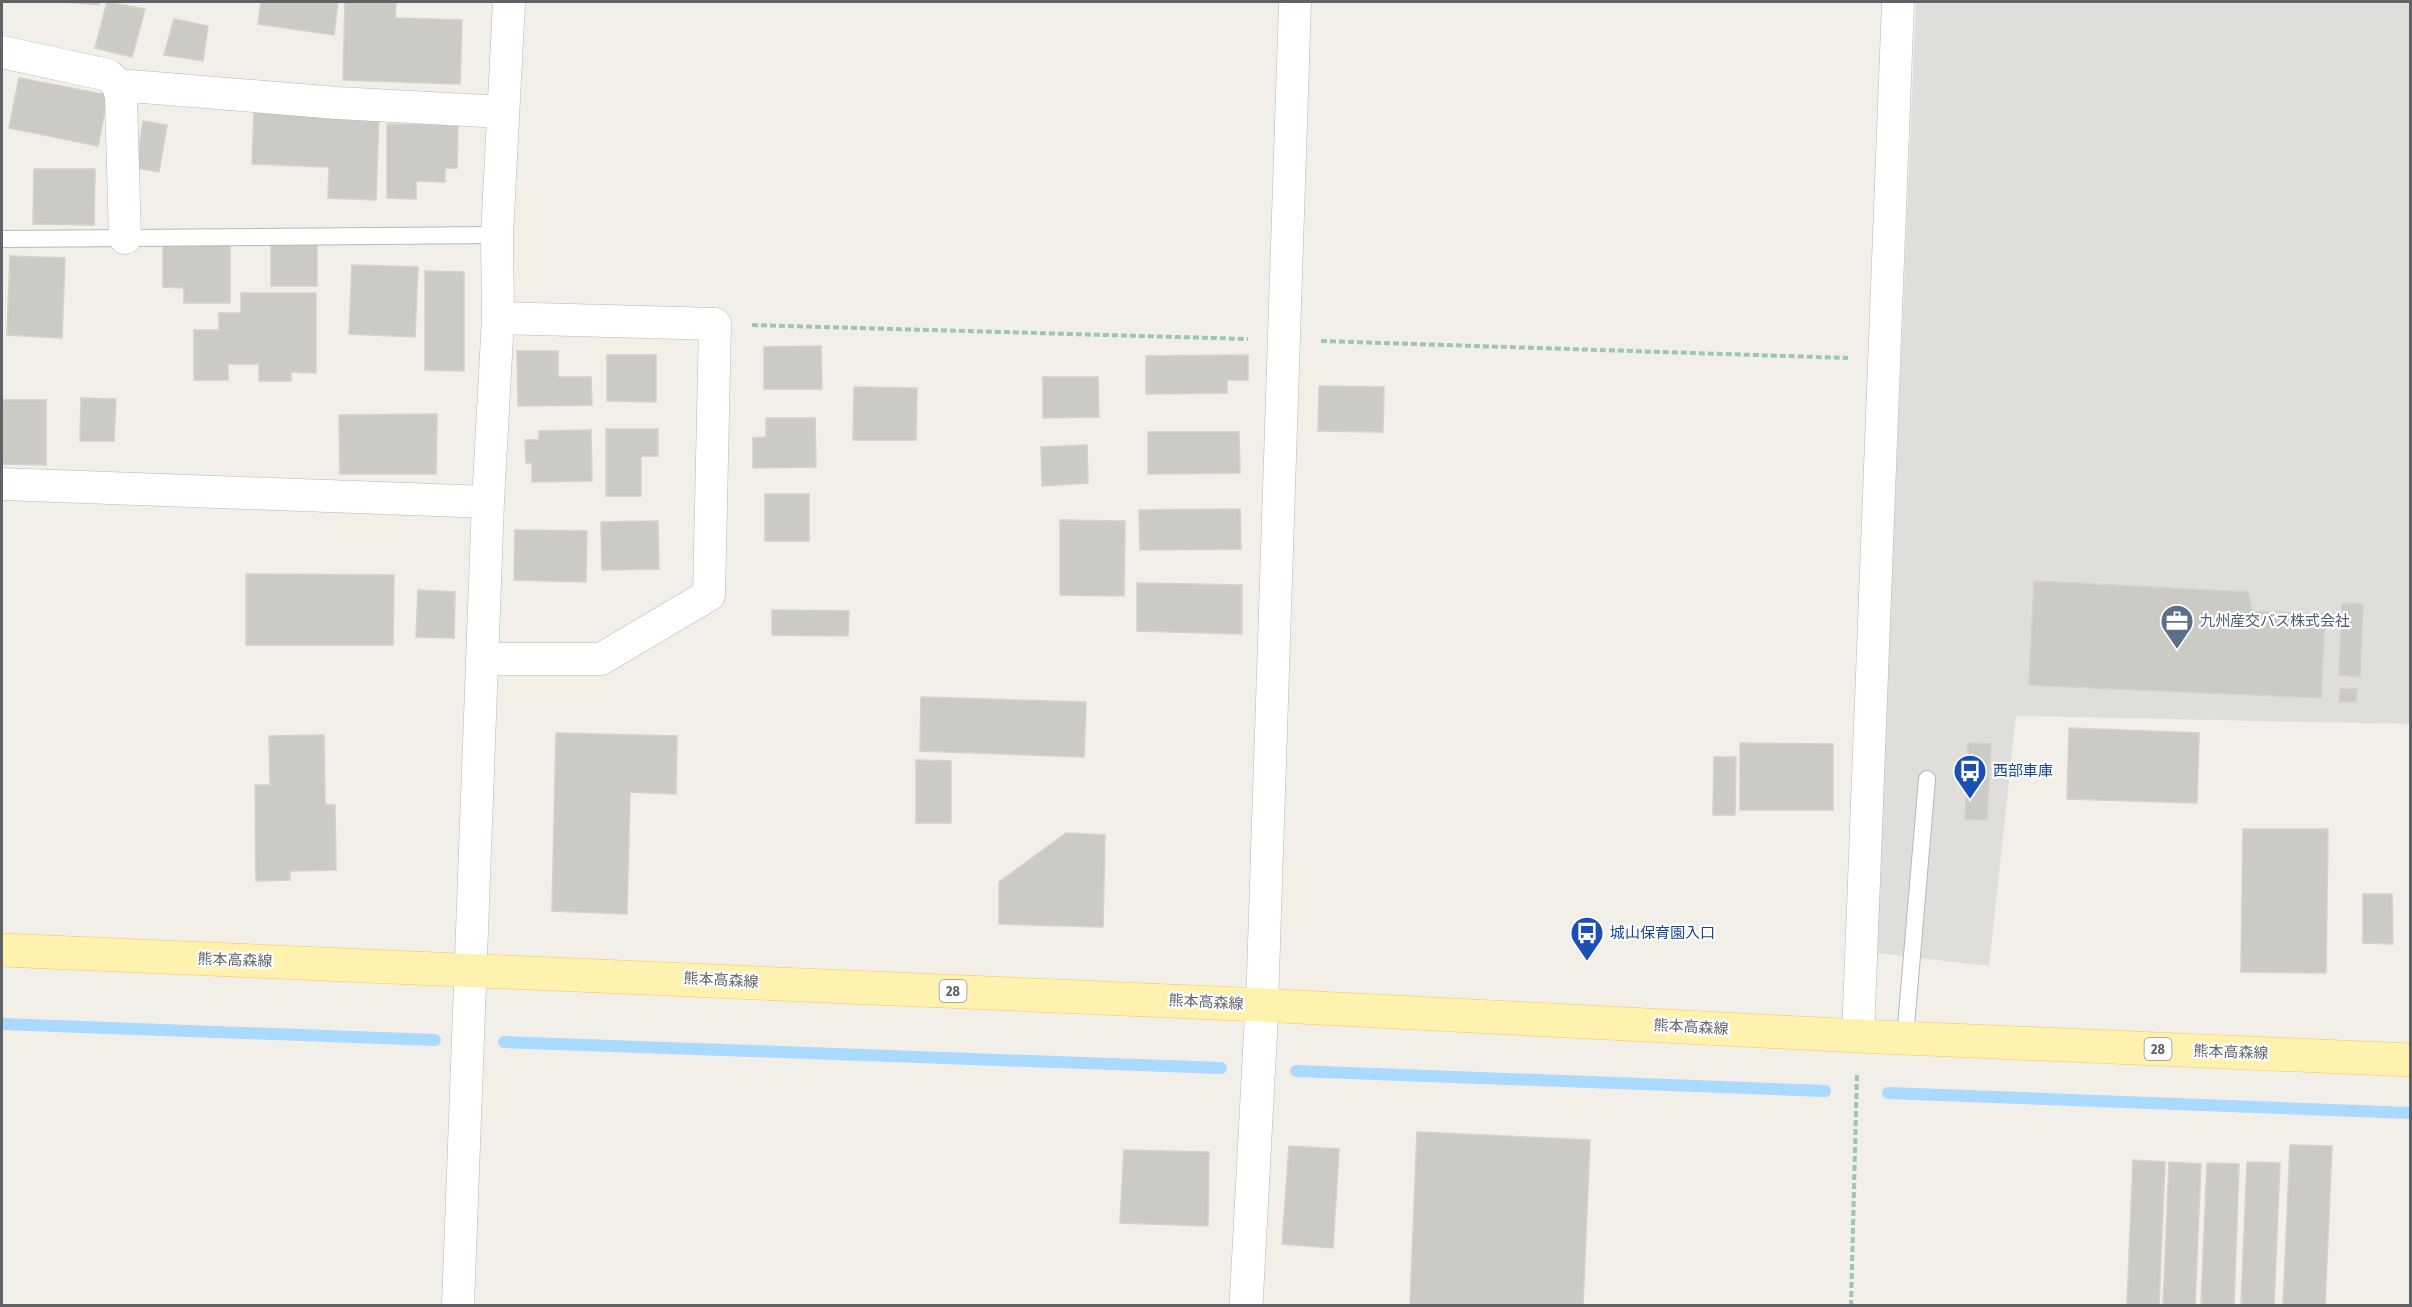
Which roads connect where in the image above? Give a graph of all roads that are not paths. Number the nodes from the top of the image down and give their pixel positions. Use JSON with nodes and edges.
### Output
{"nodes":[{"id":1,"x":509,"y":2,"type":"edge"},
{"id":2,"x":1295,"y":2,"type":"edge"},
{"id":3,"x":1898,"y":2,"type":"edge"},
{"id":4,"x":2,"y":52,"type":"edge"},
{"id":5,"x":118,"y":85,"type":"junction"},
{"id":6,"x":503,"y":112,"type":"junction"},
{"id":7,"x":497,"y":235,"type":"junction"},
{"id":8,"x":125,"y":238,"type":"junction"},
{"id":9,"x":2,"y":239,"type":"edge"},
{"id":10,"x":498,"y":318,"type":"junction"},
{"id":11,"x":2,"y":484,"type":"edge"},
{"id":12,"x":488,"y":502,"type":"junction"},
{"id":13,"x":482,"y":659,"type":"junction"},
{"id":14,"x":1927,"y":779,"type":"dead end"},
{"id":15,"x":2,"y":950,"type":"edge"},
{"id":16,"x":472,"y":969,"type":"junction"},
{"id":17,"x":1262,"y":1005,"type":"junction"},
{"id":18,"x":1858,"y":1036,"type":"junction"},
{"id":19,"x":1905,"y":1038,"type":"junction"},
{"id":20,"x":2410,"y":1060,"type":"edge"},
{"id":21,"x":458,"y":1305,"type":"edge"},
{"id":22,"x":1246,"y":1305,"type":"edge"}],
"edges":[{"from":1,"to":6,"type":"street"},
{"from":2,"to":17,"type":"street"},
{"from":3,"to":18,"type":"street"},
{"from":4,"to":5,"type":"street"},
{"from":5,"to":6,"type":"street"},
{"from":5,"to":8,"type":"street"},
{"from":6,"to":7,"type":"street"},
{"from":7,"to":8,"type":"lane"},
{"from":7,"to":10,"type":"street"},
{"from":8,"to":9,"type":"lane"},
{"from":10,"to":12,"type":"street"},
{"from":10,"to":13,"type":"street"},
{"from":11,"to":12,"type":"street"},
{"from":12,"to":13,"type":"street"},
{"from":13,"to":16,"type":"street"},
{"from":14,"to":19,"type":"lane"},
{"from":15,"to":16,"type":"main road","name":"熊本高森線","number":"28"},
{"from":16,"to":17,"type":"main road","name":"熊本高森線","number":"28"},
{"from":16,"to":21,"type":"street"},
{"from":17,"to":18,"type":"main road","name":"熊本高森線","number":"28"},
{"from":17,"to":22,"type":"street"},
{"from":18,"to":19,"type":"main road","name":"熊本高森線","number":"28"},
{"from":19,"to":20,"type":"main road","name":"熊本高森線","number":"28"}]}
